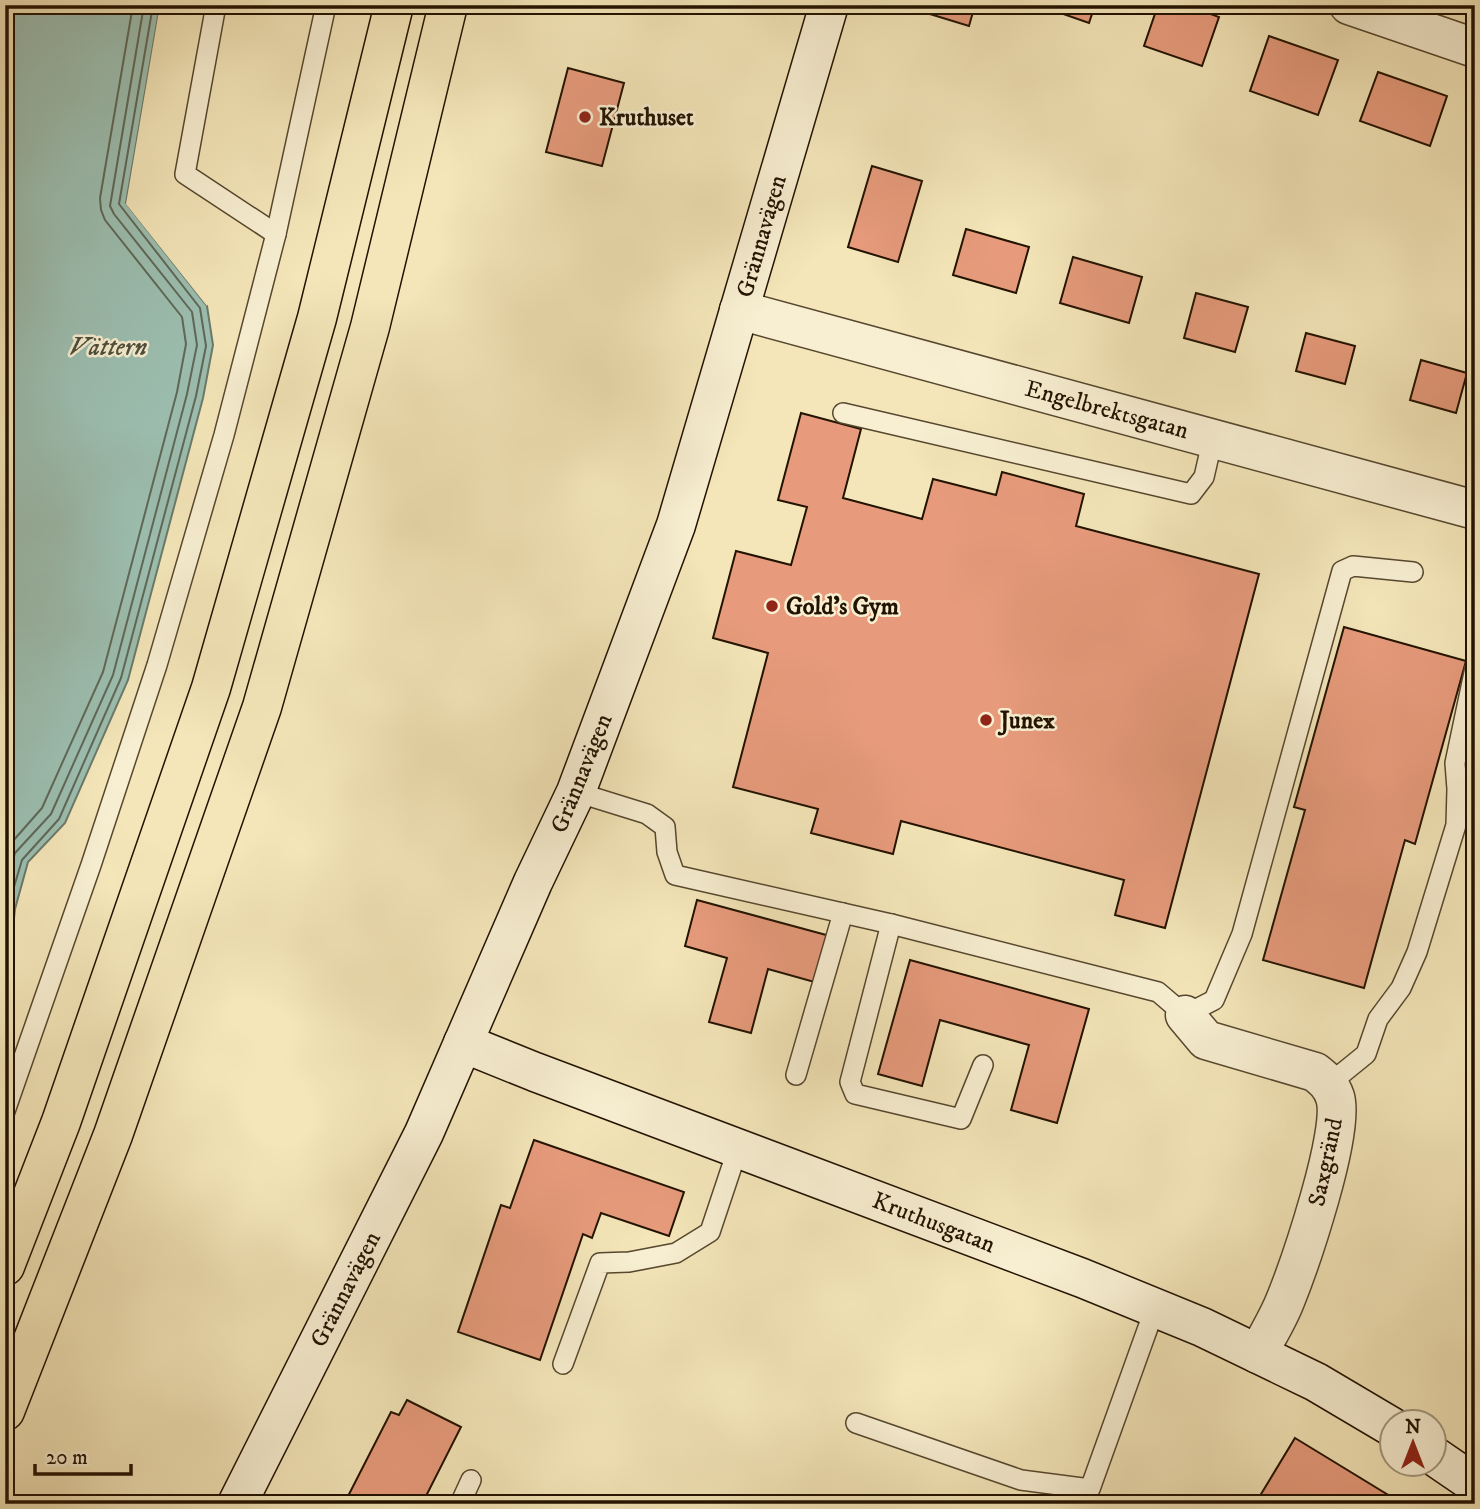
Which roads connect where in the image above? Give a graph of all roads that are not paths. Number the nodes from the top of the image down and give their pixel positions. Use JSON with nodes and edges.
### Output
{"nodes":[{"id":1,"x":216,"y":5,"type":"edge"},
{"id":2,"x":326,"y":5,"type":"edge"},
{"id":3,"x":394,"y":5,"type":"edge"},
{"id":4,"x":448,"y":5,"type":"edge"},
{"id":5,"x":829,"y":5,"type":"edge"},
{"id":6,"x":1349,"y":5,"type":"edge"},
{"id":7,"x":1475,"y":48,"type":"edge"},
{"id":8,"x":276,"y":234,"type":"junction"},
{"id":9,"x":739,"y":310,"type":"junction"},
{"id":10,"x":843,"y":413,"type":"dead end"},
{"id":11,"x":1213,"y":438,"type":"junction"},
{"id":12,"x":1475,"y":510,"type":"edge"},
{"id":13,"x":1413,"y":572,"type":"dead end"},
{"id":14,"x":1475,"y":668,"type":"edge"},
{"id":15,"x":576,"y":792,"type":"junction"},
{"id":16,"x":844,"y":913,"type":"junction"},
{"id":17,"x":891,"y":924,"type":"junction"},
{"id":18,"x":1185,"y":1015,"type":"junction"},
{"id":19,"x":463,"y":1043,"type":"junction"},
{"id":20,"x":983,"y":1065,"type":"dead end"},
{"id":21,"x":796,"y":1075,"type":"dead end"},
{"id":22,"x":1329,"y":1084,"type":"junction"},
{"id":23,"x":5,"y":1111,"type":"edge"},
{"id":24,"x":738,"y":1148,"type":"junction"},
{"id":25,"x":5,"y":1266,"type":"edge"},
{"id":26,"x":1155,"y":1308,"type":"junction"},
{"id":27,"x":1258,"y":1354,"type":"junction"},
{"id":28,"x":563,"y":1364,"type":"dead end"},
{"id":29,"x":5,"y":1411,"type":"edge"},
{"id":30,"x":1378,"y":1419,"type":"edge"},
{"id":31,"x":856,"y":1423,"type":"dead end"},
{"id":32,"x":1448,"y":1466,"type":"edge"},
{"id":33,"x":471,"y":1480,"type":"dead end"},
{"id":34,"x":1475,"y":1484,"type":"edge"},
{"id":35,"x":237,"y":1504,"type":"edge"},
{"id":36,"x":460,"y":1504,"type":"edge"}],
"edges":[{"from":1,"to":8,"type":"lane"},
{"from":2,"to":8,"type":"lane"},
{"from":3,"to":25,"type":"highway"},
{"from":4,"to":29,"type":"highway"},
{"from":5,"to":9,"type":"main road","name":"Grännavägen"},
{"from":6,"to":7,"type":"main road"},
{"from":8,"to":23,"type":"lane"},
{"from":9,"to":11,"type":"main road","name":"Engelbrektsgatan"},
{"from":9,"to":15,"type":"main road","name":"Grännavägen"},
{"from":10,"to":11,"type":"lane"},
{"from":11,"to":12,"type":"main road","name":"Engelbrektsgatan"},
{"from":13,"to":18,"type":"lane"},
{"from":14,"to":22,"type":"lane"},
{"from":15,"to":16,"type":"lane"},
{"from":15,"to":19,"type":"main road","name":"Grännavägen"},
{"from":16,"to":17,"type":"lane"},
{"from":16,"to":21,"type":"lane"},
{"from":17,"to":18,"type":"lane"},
{"from":17,"to":20,"type":"lane"},
{"from":18,"to":22,"type":"main road","name":"Saxgränd"},
{"from":19,"to":24,"type":"main road","name":"Kruthusgatan"},
{"from":19,"to":35,"type":"main road","name":"Grännavägen"},
{"from":22,"to":27,"type":"main road","name":"Saxgränd"},
{"from":24,"to":26,"type":"main road","name":"Kruthusgatan"},
{"from":24,"to":28,"type":"lane"},
{"from":26,"to":27,"type":"main road","name":"Kruthusgatan"},
{"from":26,"to":31,"type":"lane"},
{"from":27,"to":30,"type":"main road","name":"Kruthusgatan"},
{"from":32,"to":34,"type":"main road"},
{"from":33,"to":36,"type":"lane"}]}
